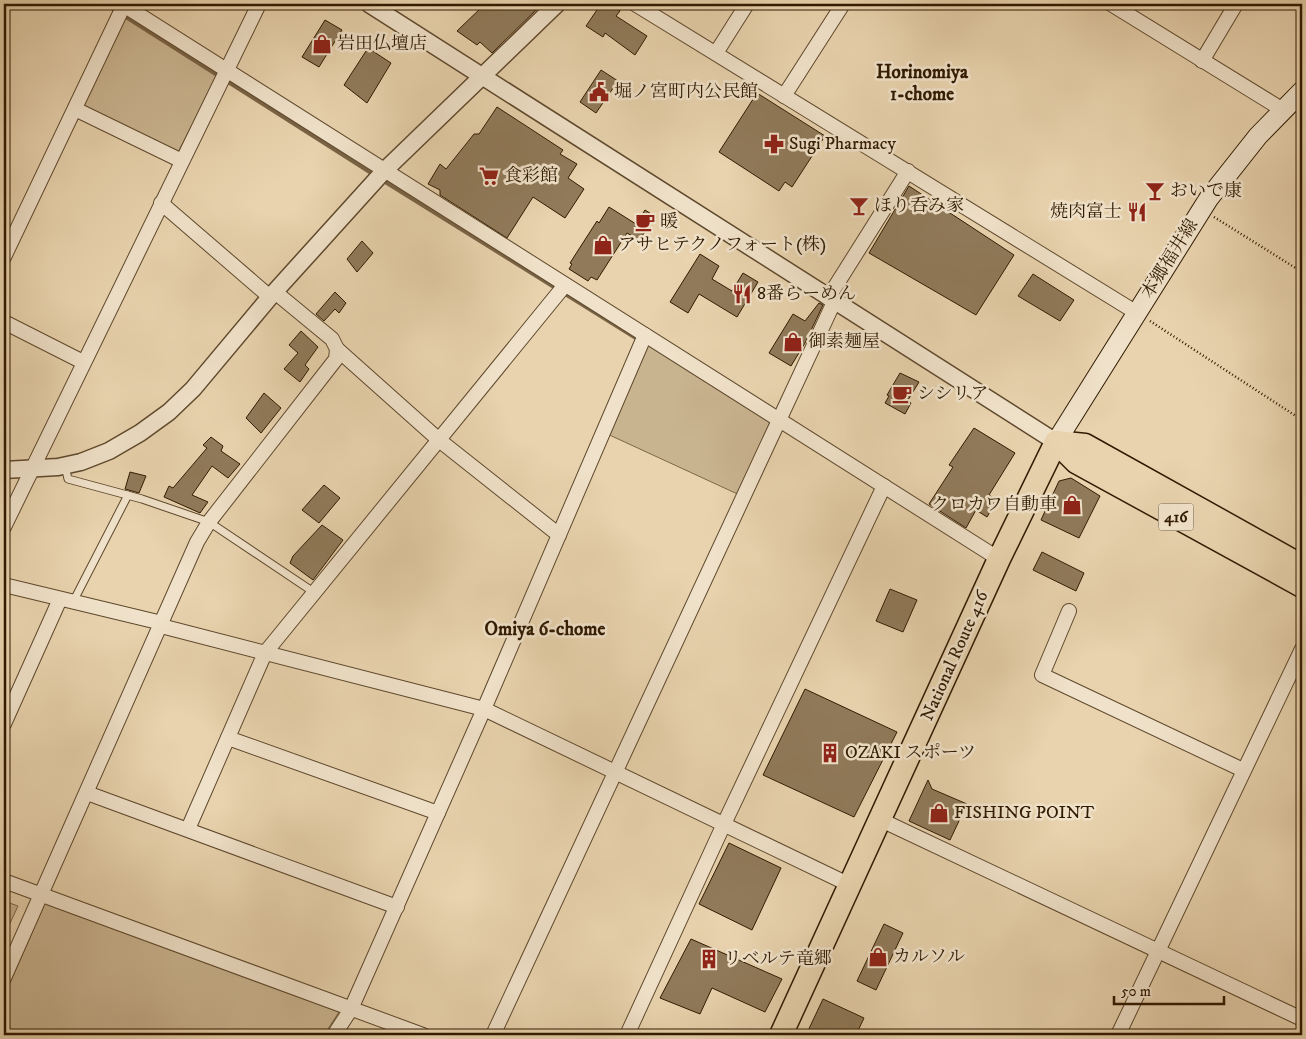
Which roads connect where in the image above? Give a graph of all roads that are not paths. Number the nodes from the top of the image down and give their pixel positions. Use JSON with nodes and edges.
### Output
{"nodes":[{"id":1,"x":123,"y":4,"type":"edge"},
{"id":2,"x":259,"y":4,"type":"edge"},
{"id":3,"x":369,"y":4,"type":"edge"},
{"id":4,"x":557,"y":4,"type":"edge"},
{"id":5,"x":635,"y":4,"type":"edge"},
{"id":6,"x":747,"y":4,"type":"edge"},
{"id":7,"x":843,"y":4,"type":"edge"},
{"id":8,"x":1112,"y":4,"type":"edge"},
{"id":9,"x":1236,"y":4,"type":"edge"},
{"id":10,"x":716,"y":53,"type":"junction"},
{"id":11,"x":1202,"y":61,"type":"junction"},
{"id":12,"x":227,"y":70,"type":"junction"},
{"id":13,"x":483,"y":77,"type":"junction"},
{"id":14,"x":1302,"y":91,"type":"edge"},
{"id":15,"x":784,"y":96,"type":"junction"},
{"id":16,"x":75,"y":108,"type":"junction"},
{"id":17,"x":1283,"y":110,"type":"junction"},
{"id":18,"x":182,"y":161,"type":"junction"},
{"id":19,"x":384,"y":171,"type":"junction"},
{"id":20,"x":908,"y":172,"type":"junction"},
{"id":21,"x":161,"y":203,"type":"junction"},
{"id":22,"x":4,"y":257,"type":"edge"},
{"id":23,"x":565,"y":285,"type":"junction"},
{"id":24,"x":272,"y":294,"type":"junction"},
{"id":25,"x":831,"y":300,"type":"junction"},
{"id":26,"x":1137,"y":312,"type":"junction"},
{"id":27,"x":4,"y":322,"type":"edge"},
{"id":28,"x":645,"y":335,"type":"junction"},
{"id":29,"x":336,"y":349,"type":"junction"},
{"id":30,"x":83,"y":362,"type":"junction"},
{"id":31,"x":780,"y":420,"type":"junction"},
{"id":32,"x":439,"y":440,"type":"junction"},
{"id":33,"x":1056,"y":442,"type":"junction"},
{"id":34,"x":65,"y":465,"type":"junction"},
{"id":35,"x":4,"y":470,"type":"edge"},
{"id":36,"x":31,"y":470,"type":"junction"},
{"id":37,"x":884,"y":486,"type":"junction"},
{"id":38,"x":128,"y":495,"type":"junction"},
{"id":39,"x":209,"y":522,"type":"junction"},
{"id":40,"x":4,"y":526,"type":"edge"},
{"id":41,"x":559,"y":535,"type":"junction"},
{"id":42,"x":999,"y":559,"type":"junction"},
{"id":43,"x":1302,"y":566,"type":"edge"},
{"id":44,"x":4,"y":585,"type":"edge"},
{"id":45,"x":1302,"y":586,"type":"edge"},
{"id":46,"x":315,"y":593,"type":"junction"},
{"id":47,"x":66,"y":600,"type":"junction"},
{"id":48,"x":1068,"y":611,"type":"dead end"},
{"id":49,"x":162,"y":625,"type":"junction"},
{"id":50,"x":1302,"y":649,"type":"edge"},
{"id":51,"x":265,"y":653,"type":"junction"},
{"id":52,"x":484,"y":709,"type":"junction"},
{"id":53,"x":4,"y":724,"type":"edge"},
{"id":54,"x":228,"y":738,"type":"junction"},
{"id":55,"x":1243,"y":770,"type":"junction"},
{"id":56,"x":614,"y":773,"type":"junction"},
{"id":57,"x":87,"y":793,"type":"junction"},
{"id":58,"x":438,"y":813,"type":"junction"},
{"id":59,"x":881,"y":820,"type":"junction"},
{"id":60,"x":723,"y":826,"type":"junction"},
{"id":61,"x":188,"y":829,"type":"junction"},
{"id":62,"x":4,"y":880,"type":"edge"},
{"id":63,"x":850,"y":885,"type":"junction"},
{"id":64,"x":42,"y":894,"type":"junction"},
{"id":65,"x":397,"y":906,"type":"junction"},
{"id":66,"x":1158,"y":952,"type":"junction"},
{"id":67,"x":4,"y":978,"type":"edge"},
{"id":68,"x":351,"y":1008,"type":"junction"},
{"id":69,"x":1302,"y":1019,"type":"edge"},
{"id":70,"x":334,"y":1035,"type":"edge"},
{"id":71,"x":423,"y":1035,"type":"edge"},
{"id":72,"x":494,"y":1035,"type":"edge"},
{"id":73,"x":628,"y":1035,"type":"edge"},
{"id":74,"x":781,"y":1035,"type":"edge"},
{"id":75,"x":1118,"y":1035,"type":"edge"}],
"edges":[{"from":1,"to":12,"type":"street"},
{"from":1,"to":16,"type":"street"},
{"from":2,"to":12,"type":"street"},
{"from":3,"to":13,"type":"street"},
{"from":4,"to":13,"type":"street"},
{"from":5,"to":10,"type":"street"},
{"from":6,"to":10,"type":"street"},
{"from":7,"to":15,"type":"street"},
{"from":8,"to":11,"type":"street"},
{"from":9,"to":11,"type":"street"},
{"from":10,"to":15,"type":"street"},
{"from":11,"to":17,"type":"street"},
{"from":12,"to":18,"type":"street"},
{"from":12,"to":19,"type":"street"},
{"from":13,"to":19,"type":"street"},
{"from":13,"to":25,"type":"street"},
{"from":14,"to":17,"type":"main road","name":"本郷福井線"},
{"from":15,"to":20,"type":"street"},
{"from":16,"to":18,"type":"street"},
{"from":16,"to":22,"type":"street"},
{"from":17,"to":26,"type":"main road","name":"本郷福井線"},
{"from":18,"to":21,"type":"street"},
{"from":19,"to":23,"type":"street"},
{"from":19,"to":24,"type":"street"},
{"from":20,"to":25,"type":"street"},
{"from":20,"to":26,"type":"street"},
{"from":21,"to":24,"type":"street"},
{"from":21,"to":30,"type":"street"},
{"from":23,"to":28,"type":"street"},
{"from":23,"to":32,"type":"street"},
{"from":24,"to":29,"type":"street"},
{"from":24,"to":34,"type":"street"},
{"from":25,"to":31,"type":"street"},
{"from":25,"to":33,"type":"street"},
{"from":26,"to":33,"type":"main road","name":"本郷福井線"},
{"from":27,"to":30,"type":"street"},
{"from":28,"to":31,"type":"street"},
{"from":28,"to":41,"type":"street"},
{"from":29,"to":32,"type":"street"},
{"from":29,"to":39,"type":"street"},
{"from":30,"to":36,"type":"street"},
{"from":31,"to":37,"type":"street"},
{"from":31,"to":56,"type":"street"},
{"from":32,"to":41,"type":"street"},
{"from":32,"to":46,"type":"street"},
{"from":33,"to":42,"type":"highway","name":"National Route 416"},
{"from":33,"to":43,"type":"highway","number":"416"},
{"from":33,"to":45,"type":"highway","number":"416"},
{"from":34,"to":36,"type":"street"},
{"from":34,"to":38,"type":"lane"},
{"from":35,"to":36,"type":"street"},
{"from":36,"to":40,"type":"street"},
{"from":37,"to":42,"type":"street"},
{"from":37,"to":60,"type":"street"},
{"from":38,"to":39,"type":"lane"},
{"from":38,"to":47,"type":"lane"},
{"from":39,"to":46,"type":"lane"},
{"from":39,"to":49,"type":"street"},
{"from":41,"to":52,"type":"street"},
{"from":42,"to":59,"type":"highway","name":"National Route 416"},
{"from":44,"to":47,"type":"street"},
{"from":46,"to":51,"type":"street"},
{"from":47,"to":49,"type":"street"},
{"from":47,"to":53,"type":"street"},
{"from":48,"to":55,"type":"street"},
{"from":49,"to":51,"type":"street"},
{"from":49,"to":57,"type":"street"},
{"from":50,"to":55,"type":"street"},
{"from":51,"to":52,"type":"street"},
{"from":51,"to":54,"type":"street"},
{"from":52,"to":56,"type":"street"},
{"from":52,"to":58,"type":"street"},
{"from":54,"to":58,"type":"street"},
{"from":54,"to":61,"type":"street"},
{"from":55,"to":66,"type":"street"},
{"from":56,"to":60,"type":"street"},
{"from":56,"to":72,"type":"street"},
{"from":57,"to":61,"type":"street"},
{"from":57,"to":64,"type":"street"},
{"from":58,"to":65,"type":"street"},
{"from":59,"to":63,"type":"highway","name":"National Route 416"},
{"from":59,"to":66,"type":"street"},
{"from":60,"to":63,"type":"street"},
{"from":60,"to":73,"type":"street"},
{"from":61,"to":65,"type":"street"},
{"from":62,"to":64,"type":"street"},
{"from":63,"to":74,"type":"highway","name":"National Route 416"},
{"from":64,"to":67,"type":"street"},
{"from":64,"to":68,"type":"street"},
{"from":65,"to":68,"type":"street"},
{"from":66,"to":69,"type":"street"},
{"from":66,"to":75,"type":"street"},
{"from":68,"to":70,"type":"street"},
{"from":68,"to":71,"type":"street"}]}
